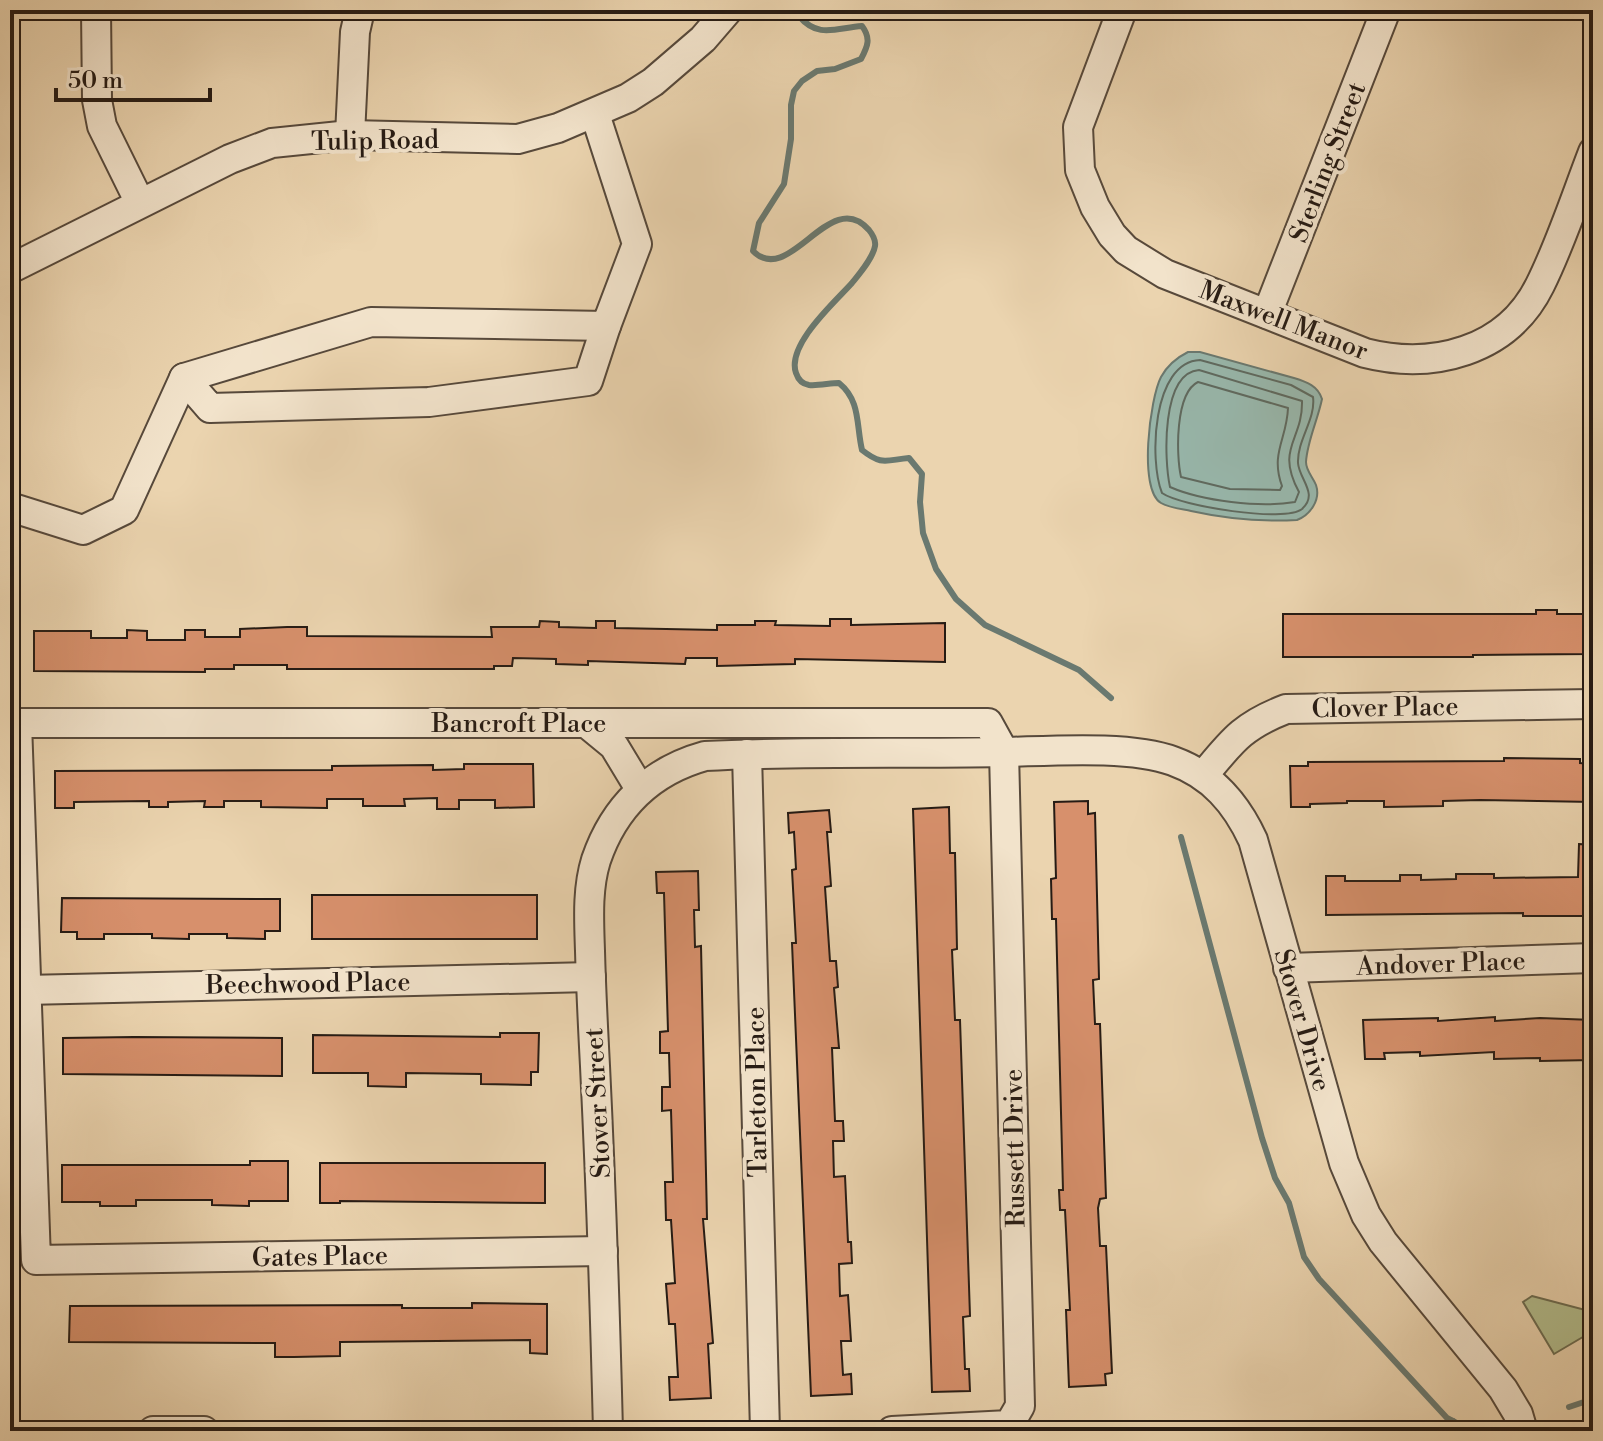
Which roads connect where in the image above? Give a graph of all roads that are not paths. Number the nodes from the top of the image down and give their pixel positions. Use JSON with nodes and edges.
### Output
{"nodes":[{"id":1,"x":96,"y":10,"type":"edge"},
{"id":2,"x":360,"y":10,"type":"edge"},
{"id":3,"x":728,"y":10,"type":"edge"},
{"id":4,"x":1122,"y":10,"type":"edge"},
{"id":5,"x":1386,"y":10,"type":"edge"},
{"id":6,"x":595,"y":114,"type":"junction"},
{"id":7,"x":350,"y":135,"type":"junction"},
{"id":8,"x":1593,"y":152,"type":"edge"},
{"id":9,"x":140,"y":203,"type":"junction"},
{"id":10,"x":10,"y":269,"type":"edge"},
{"id":11,"x":1267,"y":314,"type":"junction"},
{"id":12,"x":606,"y":326,"type":"junction"},
{"id":13,"x":184,"y":378,"type":"junction"},
{"id":14,"x":10,"y":507,"type":"edge"},
{"id":15,"x":1593,"y":704,"type":"edge"},
{"id":16,"x":586,"y":723,"type":"junction"},
{"id":17,"x":1004,"y":752,"type":"junction"},
{"id":18,"x":747,"y":754,"type":"junction"},
{"id":19,"x":1203,"y":776,"type":"junction"},
{"id":20,"x":640,"y":789,"type":"junction"},
{"id":21,"x":1593,"y":958,"type":"edge"},
{"id":22,"x":1288,"y":968,"type":"junction"},
{"id":23,"x":591,"y":977,"type":"junction"},
{"id":24,"x":25,"y":990,"type":"junction"},
{"id":25,"x":603,"y":1251,"type":"junction"},
{"id":26,"x":153,"y":1431,"type":"edge"},
{"id":27,"x":204,"y":1431,"type":"edge"},
{"id":28,"x":608,"y":1431,"type":"edge"},
{"id":29,"x":765,"y":1431,"type":"edge"},
{"id":30,"x":892,"y":1431,"type":"edge"},
{"id":31,"x":1523,"y":1431,"type":"edge"}],
"edges":[{"from":1,"to":9,"type":"street"},
{"from":2,"to":7,"type":"street"},
{"from":3,"to":6,"type":"street","name":"Tulip Road"},
{"from":4,"to":11,"type":"street","name":"Maxwell Manor"},
{"from":5,"to":11,"type":"street","name":"Sterling Street"},
{"from":6,"to":7,"type":"street","name":"Tulip Road"},
{"from":6,"to":12,"type":"street"},
{"from":7,"to":9,"type":"street","name":"Tulip Road"},
{"from":8,"to":11,"type":"street","name":"Maxwell Manor"},
{"from":9,"to":10,"type":"street","name":"Tulip Road"},
{"from":12,"to":13,"type":"street"},
{"from":12,"to":13,"type":"street"},
{"from":13,"to":14,"type":"street"},
{"from":15,"to":19,"type":"street","name":"Clover Place"},
{"from":16,"to":17,"type":"street","name":"Bancroft Place"},
{"from":16,"to":20,"type":"street"},
{"from":16,"to":24,"type":"street","name":"Bancroft Place"},
{"from":17,"to":18,"type":"street","name":"Stover Street"},
{"from":17,"to":19,"type":"street","name":"Stover Drive"},
{"from":17,"to":30,"type":"street","name":"Russett Drive"},
{"from":18,"to":20,"type":"street","name":"Stover Street"},
{"from":18,"to":29,"type":"street","name":"Tarleton Place"},
{"from":19,"to":22,"type":"street","name":"Stover Drive"},
{"from":20,"to":23,"type":"street","name":"Stover Street"},
{"from":21,"to":22,"type":"street","name":"Andover Place"},
{"from":22,"to":31,"type":"street","name":"Stover Drive"},
{"from":23,"to":24,"type":"street","name":"Beechwood Place"},
{"from":23,"to":25,"type":"street","name":"Stover Street"},
{"from":24,"to":25,"type":"street","name":"Gates Place"},
{"from":25,"to":28,"type":"street","name":"Stover Street"},
{"from":26,"to":27,"type":"street"}]}
